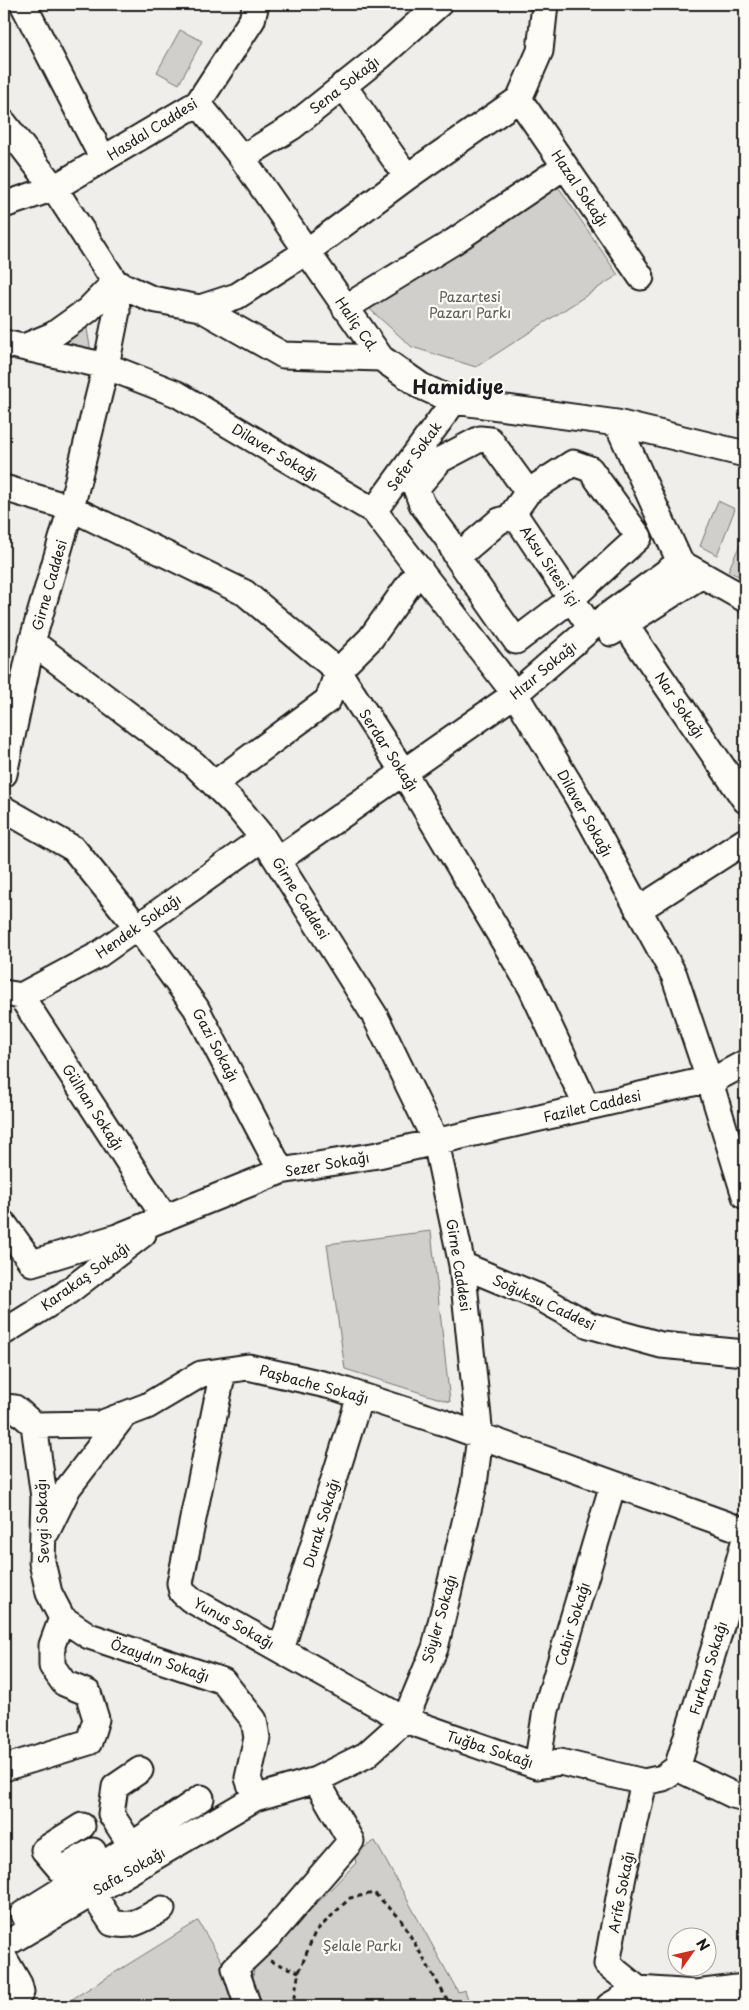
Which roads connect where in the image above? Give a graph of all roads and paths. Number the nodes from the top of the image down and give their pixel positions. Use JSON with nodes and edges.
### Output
{"nodes":[{"id":1,"x":23,"y":4,"type":"edge"},
{"id":2,"x":256,"y":4,"type":"edge"},
{"id":3,"x":438,"y":4,"type":"edge"},
{"id":4,"x":545,"y":4,"type":"edge"},
{"id":5,"x":343,"y":85,"type":"junction"},
{"id":6,"x":519,"y":99,"type":"junction"},
{"id":7,"x":198,"y":103,"type":"junction"},
{"id":8,"x":4,"y":123,"type":"edge"},
{"id":9,"x":242,"y":158,"type":"junction"},
{"id":10,"x":103,"y":159,"type":"junction"},
{"id":11,"x":565,"y":166,"type":"junction"},
{"id":12,"x":407,"y":177,"type":"junction"},
{"id":13,"x":54,"y":188,"type":"junction"},
{"id":14,"x":4,"y":205,"type":"edge"},
{"id":15,"x":306,"y":252,"type":"junction"},
{"id":16,"x":641,"y":276,"type":"dead end"},
{"id":17,"x":115,"y":282,"type":"junction"},
{"id":18,"x":200,"y":308,"type":"junction"},
{"id":19,"x":346,"y":308,"type":"junction"},
{"id":20,"x":14,"y":345,"type":"edge"},
{"id":21,"x":381,"y":358,"type":"junction"},
{"id":22,"x":106,"y":366,"type":"junction"},
{"id":23,"x":454,"y":401,"type":"junction"},
{"id":24,"x":616,"y":423,"type":"junction"},
{"id":25,"x":745,"y":454,"type":"edge"},
{"id":26,"x":4,"y":488,"type":"edge"},
{"id":27,"x":528,"y":492,"type":"junction"},
{"id":28,"x":71,"y":508,"type":"junction"},
{"id":29,"x":374,"y":511,"type":"junction"},
{"id":30,"x":519,"y":521,"type":"junction"},
{"id":31,"x":456,"y":557,"type":"junction"},
{"id":32,"x":680,"y":562,"type":"junction"},
{"id":33,"x":420,"y":569,"type":"junction"},
{"id":34,"x":702,"y":574,"type":"junction"},
{"id":35,"x":571,"y":599,"type":"junction"},
{"id":36,"x":745,"y":600,"type":"edge"},
{"id":37,"x":620,"y":617,"type":"junction"},
{"id":38,"x":591,"y":628,"type":"junction"},
{"id":39,"x":32,"y":642,"type":"junction"},
{"id":40,"x":338,"y":671,"type":"junction"},
{"id":41,"x":515,"y":694,"type":"junction"},
{"id":42,"x":404,"y":773,"type":"junction"},
{"id":43,"x":4,"y":774,"type":"edge"},
{"id":44,"x":214,"y":784,"type":"junction"},
{"id":45,"x":745,"y":800,"type":"edge"},
{"id":46,"x":4,"y":810,"type":"edge"},
{"id":47,"x":263,"y":838,"type":"junction"},
{"id":48,"x":745,"y":841,"type":"edge"},
{"id":49,"x":278,"y":860,"type":"junction"},
{"id":50,"x":638,"y":910,"type":"junction"},
{"id":51,"x":138,"y":928,"type":"junction"},
{"id":52,"x":12,"y":995,"type":"edge"},
{"id":53,"x":745,"y":1063,"type":"edge"},
{"id":54,"x":710,"y":1079,"type":"junction"},
{"id":55,"x":587,"y":1107,"type":"junction"},
{"id":56,"x":436,"y":1142,"type":"junction"},
{"id":57,"x":281,"y":1171,"type":"junction"},
{"id":58,"x":745,"y":1196,"type":"edge"},
{"id":59,"x":165,"y":1218,"type":"junction"},
{"id":60,"x":4,"y":1224,"type":"edge"},
{"id":61,"x":462,"y":1265,"type":"junction"},
{"id":62,"x":4,"y":1332,"type":"edge"},
{"id":63,"x":745,"y":1353,"type":"edge"},
{"id":64,"x":223,"y":1371,"type":"junction"},
{"id":65,"x":360,"y":1396,"type":"junction"},
{"id":66,"x":4,"y":1407,"type":"edge"},
{"id":67,"x":124,"y":1415,"type":"junction"},
{"id":68,"x":34,"y":1425,"type":"junction"},
{"id":69,"x":480,"y":1436,"type":"junction"},
{"id":70,"x":614,"y":1484,"type":"junction"},
{"id":71,"x":745,"y":1531,"type":"edge"},
{"id":72,"x":43,"y":1539,"type":"junction"},
{"id":73,"x":745,"y":1539,"type":"edge"},
{"id":74,"x":62,"y":1618,"type":"junction"},
{"id":75,"x":281,"y":1650,"type":"junction"},
{"id":76,"x":405,"y":1720,"type":"junction"},
{"id":77,"x":537,"y":1766,"type":"junction"},
{"id":78,"x":4,"y":1768,"type":"edge"},
{"id":79,"x":677,"y":1768,"type":"junction"},
{"id":80,"x":140,"y":1770,"type":"dead end"},
{"id":81,"x":316,"y":1780,"type":"junction"},
{"id":82,"x":644,"y":1782,"type":"junction"},
{"id":83,"x":201,"y":1798,"type":"dead end"},
{"id":84,"x":255,"y":1798,"type":"junction"},
{"id":85,"x":745,"y":1798,"type":"edge"},
{"id":86,"x":82,"y":1826,"type":"dead end"},
{"id":87,"x":131,"y":1845,"type":"junction"},
{"id":88,"x":107,"y":1862,"type":"junction"},
{"id":89,"x":92,"y":1893,"type":"junction"},
{"id":90,"x":162,"y":1909,"type":"dead end"},
{"id":91,"x":4,"y":1925,"type":"edge"},
{"id":92,"x":4,"y":1945,"type":"edge"},
{"id":93,"x":251,"y":1953,"type":"junction"},
{"id":94,"x":4,"y":1958,"type":"edge"},
{"id":95,"x":299,"y":1972,"type":"junction"},
{"id":96,"x":745,"y":1987,"type":"edge"},
{"id":97,"x":638,"y":1989,"type":"junction"},
{"id":98,"x":4,"y":2006,"type":"edge"},
{"id":99,"x":248,"y":2006,"type":"edge"},
{"id":100,"x":296,"y":2006,"type":"edge"},
{"id":101,"x":451,"y":2006,"type":"edge"},
{"id":102,"x":609,"y":2006,"type":"edge"}],
"edges":[{"from":1,"to":10,"type":"street"},
{"from":2,"to":7,"type":"street","name":"Hasdal Caddesi"},
{"from":3,"to":5,"type":"street","name":"Sena Sokağı"},
{"from":4,"to":6,"type":"street"},
{"from":5,"to":9,"type":"street","name":"Sena Sokağı"},
{"from":5,"to":12,"type":"street"},
{"from":6,"to":11,"type":"street","name":"Hazal Sokağı"},
{"from":6,"to":12,"type":"street"},
{"from":7,"to":9,"type":"street","name":"Haliç Cd."},
{"from":7,"to":10,"type":"street","name":"Hasdal Caddesi"},
{"from":8,"to":13,"type":"street","name":"Girne Caddesi"},
{"from":9,"to":15,"type":"street","name":"Haliç Cd."},
{"from":10,"to":13,"type":"street","name":"Hasdal Caddesi"},
{"from":11,"to":16,"type":"street","name":"Hazal Sokağı"},
{"from":11,"to":19,"type":"street"},
{"from":12,"to":15,"type":"street"},
{"from":13,"to":14,"type":"street","name":"Hasdal Caddesi"},
{"from":13,"to":17,"type":"street","name":"Girne Caddesi"},
{"from":15,"to":18,"type":"street"},
{"from":15,"to":19,"type":"street","name":"Haliç Cd."},
{"from":17,"to":18,"type":"street"},
{"from":17,"to":20,"type":"street"},
{"from":17,"to":22,"type":"street","name":"Girne Caddesi"},
{"from":18,"to":21,"type":"street"},
{"from":19,"to":21,"type":"street","name":"Haliç Cd."},
{"from":20,"to":22,"type":"street","name":"Dilaver Sokağı"},
{"from":21,"to":23,"type":"street","name":"Haliç Cd."},
{"from":22,"to":28,"type":"street","name":"Girne Caddesi"},
{"from":22,"to":29,"type":"street","name":"Dilaver Sokağı"},
{"from":23,"to":24,"type":"street","name":"Haliç Cd."},
{"from":23,"to":29,"type":"street","name":"Sefer Sokak"},
{"from":24,"to":25,"type":"street","name":"Haliç Cd."},
{"from":24,"to":32,"type":"street"},
{"from":26,"to":28,"type":"street","name":"Serdar Sokağı"},
{"from":27,"to":30,"type":"street"},
{"from":27,"to":31,"type":"street"},
{"from":27,"to":35,"type":"street"},
{"from":28,"to":39,"type":"street","name":"Girne Caddesi"},
{"from":28,"to":40,"type":"street","name":"Serdar Sokağı"},
{"from":29,"to":33,"type":"street","name":"Dilaver Sokağı"},
{"from":30,"to":31,"type":"street","name":"Aksu Sitesi içi"},
{"from":30,"to":35,"type":"street","name":"Aksu Sitesi içi"},
{"from":31,"to":35,"type":"street"},
{"from":32,"to":34,"type":"street"},
{"from":32,"to":37,"type":"street","name":"Hızır Sokağı"},
{"from":33,"to":40,"type":"street"},
{"from":33,"to":41,"type":"street","name":"Dilaver Sokağı"},
{"from":34,"to":36,"type":"street"},
{"from":34,"to":37,"type":"street"},
{"from":35,"to":38,"type":"street","name":"Aksu Sitesi içi"},
{"from":37,"to":38,"type":"street","name":"Hızır Sokağı"},
{"from":37,"to":41,"type":"street"},
{"from":37,"to":45,"type":"street","name":"Nar Sokağı"},
{"from":38,"to":41,"type":"street","name":"Hızır Sokağı"},
{"from":39,"to":43,"type":"street"},
{"from":39,"to":44,"type":"street","name":"Girne Caddesi"},
{"from":40,"to":42,"type":"street","name":"Serdar Sokağı"},
{"from":40,"to":44,"type":"street"},
{"from":41,"to":42,"type":"street","name":"Hızır Sokağı"},
{"from":41,"to":50,"type":"street","name":"Dilaver Sokağı"},
{"from":42,"to":49,"type":"street","name":"Hızır Sokağı"},
{"from":42,"to":55,"type":"street","name":"Serdar Sokağı"},
{"from":44,"to":47,"type":"street","name":"Girne Caddesi"},
{"from":46,"to":51,"type":"street","name":"Gazi Sokağı"},
{"from":47,"to":49,"type":"street","name":"Girne Caddesi"},
{"from":47,"to":51,"type":"street","name":"Hendek Sokağı"},
{"from":48,"to":50,"type":"street"},
{"from":49,"to":56,"type":"street","name":"Girne Caddesi"},
{"from":50,"to":54,"type":"street","name":"Dilaver Sokağı"},
{"from":51,"to":52,"type":"street","name":"Hendek Sokağı"},
{"from":51,"to":57,"type":"street","name":"Gazi Sokağı"},
{"from":52,"to":59,"type":"street","name":"Gülhan Sokağı"},
{"from":53,"to":54,"type":"street","name":"Fazilet Caddesi"},
{"from":54,"to":55,"type":"street","name":"Fazilet Caddesi"},
{"from":54,"to":58,"type":"street","name":"Dilaver Sokağı"},
{"from":55,"to":56,"type":"street","name":"Fazilet Caddesi"},
{"from":56,"to":57,"type":"street","name":"Sezer Sokağı"},
{"from":56,"to":61,"type":"street","name":"Girne Caddesi"},
{"from":57,"to":59,"type":"street","name":"Sezer Sokağı"},
{"from":59,"to":60,"type":"street"},
{"from":59,"to":62,"type":"street","name":"Karakaş Sokağı"},
{"from":61,"to":63,"type":"street","name":"Soğuksu Caddesi"},
{"from":61,"to":69,"type":"street","name":"Girne Caddesi"},
{"from":64,"to":65,"type":"street","name":"Paşbache Sokağı"},
{"from":64,"to":67,"type":"street","name":"Paşbache Sokağı"},
{"from":64,"to":75,"type":"street","name":"Yunus Sokağı"},
{"from":65,"to":69,"type":"street","name":"Paşbache Sokağı"},
{"from":65,"to":75,"type":"street","name":"Durak Sokağı"},
{"from":66,"to":68,"type":"street"},
{"from":67,"to":68,"type":"street","name":"Paşbache Sokağı"},
{"from":67,"to":72,"type":"street"},
{"from":68,"to":72,"type":"street","name":"Sevgi Sokağı"},
{"from":69,"to":70,"type":"street"},
{"from":69,"to":76,"type":"street","name":"Söyler Sokağı"},
{"from":70,"to":71,"type":"street"},
{"from":70,"to":77,"type":"street","name":"Cabir Sokağı"},
{"from":72,"to":74,"type":"street","name":"Sevgi Sokağı"},
{"from":73,"to":79,"type":"street","name":"Furkan Sokağı"},
{"from":74,"to":78,"type":"street"},
{"from":74,"to":84,"type":"street","name":"Özaydın Sokağı"},
{"from":75,"to":76,"type":"street","name":"Yunus Sokağı"},
{"from":76,"to":77,"type":"street","name":"Tuğba Sokağı"},
{"from":76,"to":81,"type":"street","name":"Söyler Sokağı"},
{"from":77,"to":82,"type":"street","name":"Tuğba Sokağı"},
{"from":79,"to":82,"type":"street"},
{"from":79,"to":85,"type":"street"},
{"from":80,"to":87,"type":"street"},
{"from":81,"to":84,"type":"street","name":"Söyler Sokağı"},
{"from":81,"to":93,"type":"street"},
{"from":82,"to":97,"type":"street","name":"Arife Sokağı"},
{"from":83,"to":87,"type":"street"},
{"from":84,"to":89,"type":"street","name":"Safa Sokağı"},
{"from":86,"to":88,"type":"street"},
{"from":87,"to":88,"type":"street"},
{"from":88,"to":91,"type":"street"},
{"from":89,"to":90,"type":"street"},
{"from":89,"to":92,"type":"street","name":"Safa Sokağı"},
{"from":93,"to":95,"type":"path"},
{"from":93,"to":99,"type":"street"},
{"from":94,"to":98,"type":"street"},
{"from":95,"to":100,"type":"path"},
{"from":95,"to":101,"type":"path"},
{"from":96,"to":97,"type":"street"},
{"from":97,"to":102,"type":"street"}]}
